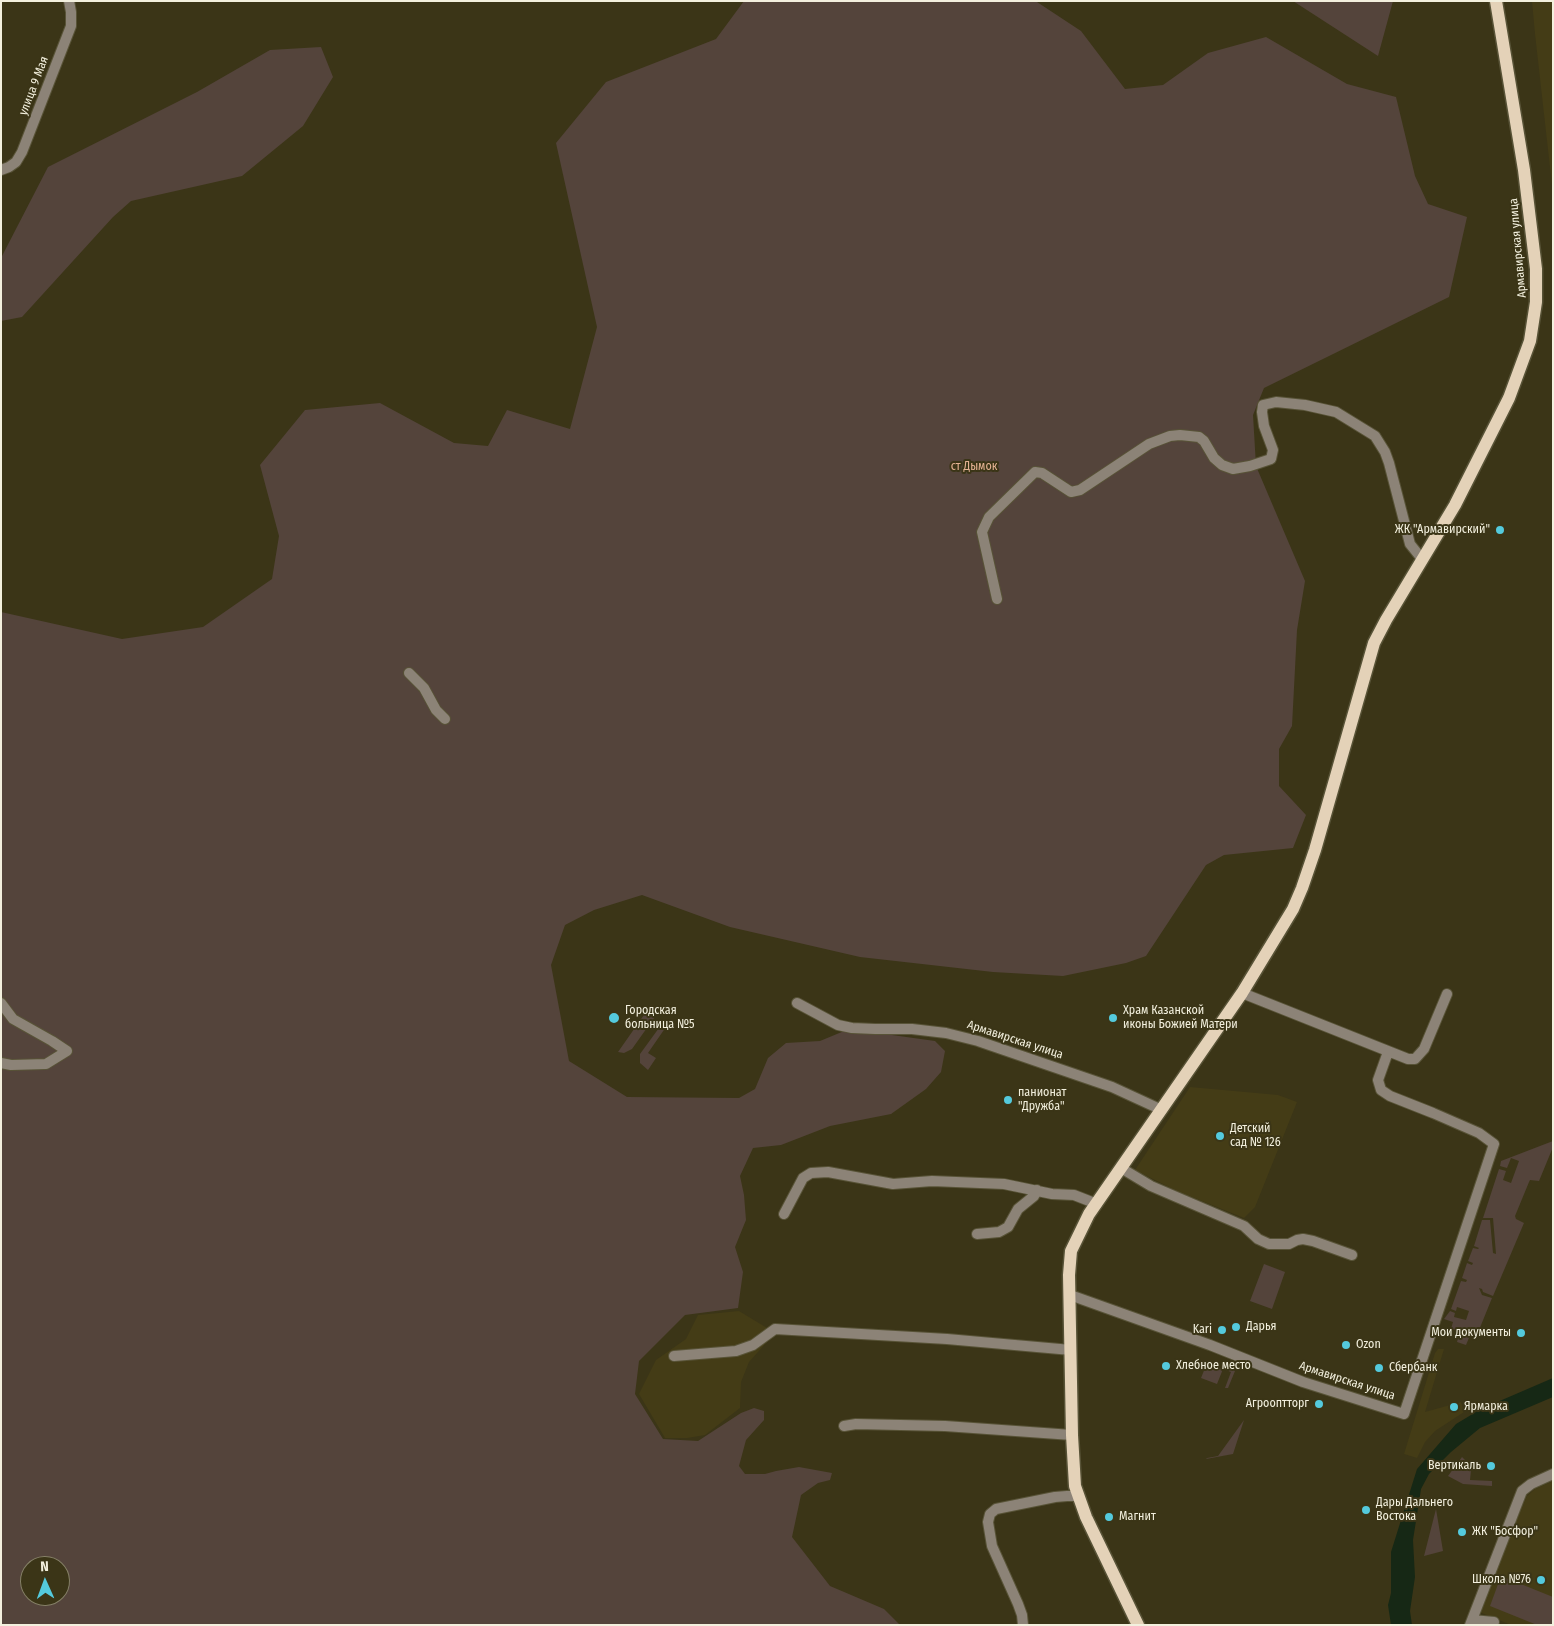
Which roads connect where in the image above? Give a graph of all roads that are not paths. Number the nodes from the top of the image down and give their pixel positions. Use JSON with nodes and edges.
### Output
{"nodes":[{"id":1,"x":69,"y":1,"type":"edge"},
{"id":2,"x":1496,"y":1,"type":"edge"},
{"id":3,"x":1,"y":170,"type":"edge"},
{"id":4,"x":1422,"y":559,"type":"junction"},
{"id":5,"x":997,"y":599,"type":"dead end"},
{"id":6,"x":409,"y":673,"type":"dead end"},
{"id":7,"x":445,"y":719,"type":"dead end"},
{"id":8,"x":1242,"y":993,"type":"junction"},
{"id":9,"x":1447,"y":994,"type":"dead end"},
{"id":10,"x":1,"y":1003,"type":"edge"},
{"id":11,"x":797,"y":1003,"type":"dead end"},
{"id":12,"x":1388,"y":1052,"type":"junction"},
{"id":13,"x":1,"y":1063,"type":"edge"},
{"id":14,"x":1162,"y":1110,"type":"junction"},
{"id":15,"x":1121,"y":1168,"type":"junction"},
{"id":16,"x":1036,"y":1190,"type":"junction"},
{"id":17,"x":1097,"y":1204,"type":"junction"},
{"id":18,"x":784,"y":1214,"type":"dead end"},
{"id":19,"x":977,"y":1234,"type":"dead end"},
{"id":20,"x":1352,"y":1255,"type":"dead end"},
{"id":21,"x":1070,"y":1295,"type":"junction"},
{"id":22,"x":1071,"y":1350,"type":"junction"},
{"id":23,"x":674,"y":1356,"type":"dead end"},
{"id":24,"x":844,"y":1426,"type":"dead end"},
{"id":25,"x":1072,"y":1435,"type":"junction"},
{"id":26,"x":1553,"y":1474,"type":"edge"},
{"id":27,"x":1078,"y":1496,"type":"junction"},
{"id":28,"x":1471,"y":1622,"type":"edge"},
{"id":29,"x":1496,"y":1624,"type":"edge"},
{"id":30,"x":1023,"y":1625,"type":"edge"},
{"id":31,"x":1138,"y":1625,"type":"edge"}],
"edges":[{"from":1,"to":3,"type":"street","name":"улица 9 Мая"},
{"from":2,"to":4,"type":"main road","name":"Армавирская улица"},
{"from":4,"to":5,"type":"street"},
{"from":4,"to":8,"type":"main road","name":"Армавирская улица"},
{"from":6,"to":7,"type":"street"},
{"from":8,"to":12,"type":"street"},
{"from":8,"to":14,"type":"main road","name":"Армавирская улица"},
{"from":9,"to":12,"type":"street"},
{"from":10,"to":13,"type":"street"},
{"from":11,"to":14,"type":"street","name":"Армавирская улица"},
{"from":12,"to":21,"type":"street","name":"Армавирская улица"},
{"from":14,"to":15,"type":"main road","name":"Армавирская улица"},
{"from":15,"to":17,"type":"main road","name":"Армавирская улица"},
{"from":15,"to":20,"type":"street"},
{"from":16,"to":17,"type":"street"},
{"from":16,"to":18,"type":"street"},
{"from":16,"to":19,"type":"street"},
{"from":17,"to":21,"type":"main road","name":"Армавирская улица"},
{"from":21,"to":22,"type":"main road","name":"Армавирская улица"},
{"from":22,"to":23,"type":"street"},
{"from":22,"to":25,"type":"main road","name":"Армавирская улица"},
{"from":24,"to":25,"type":"street"},
{"from":25,"to":27,"type":"main road","name":"Армавирская улица"},
{"from":26,"to":28,"type":"street"},
{"from":27,"to":30,"type":"street"},
{"from":27,"to":31,"type":"main road","name":"Армавирская улица"},
{"from":28,"to":29,"type":"street"}]}
